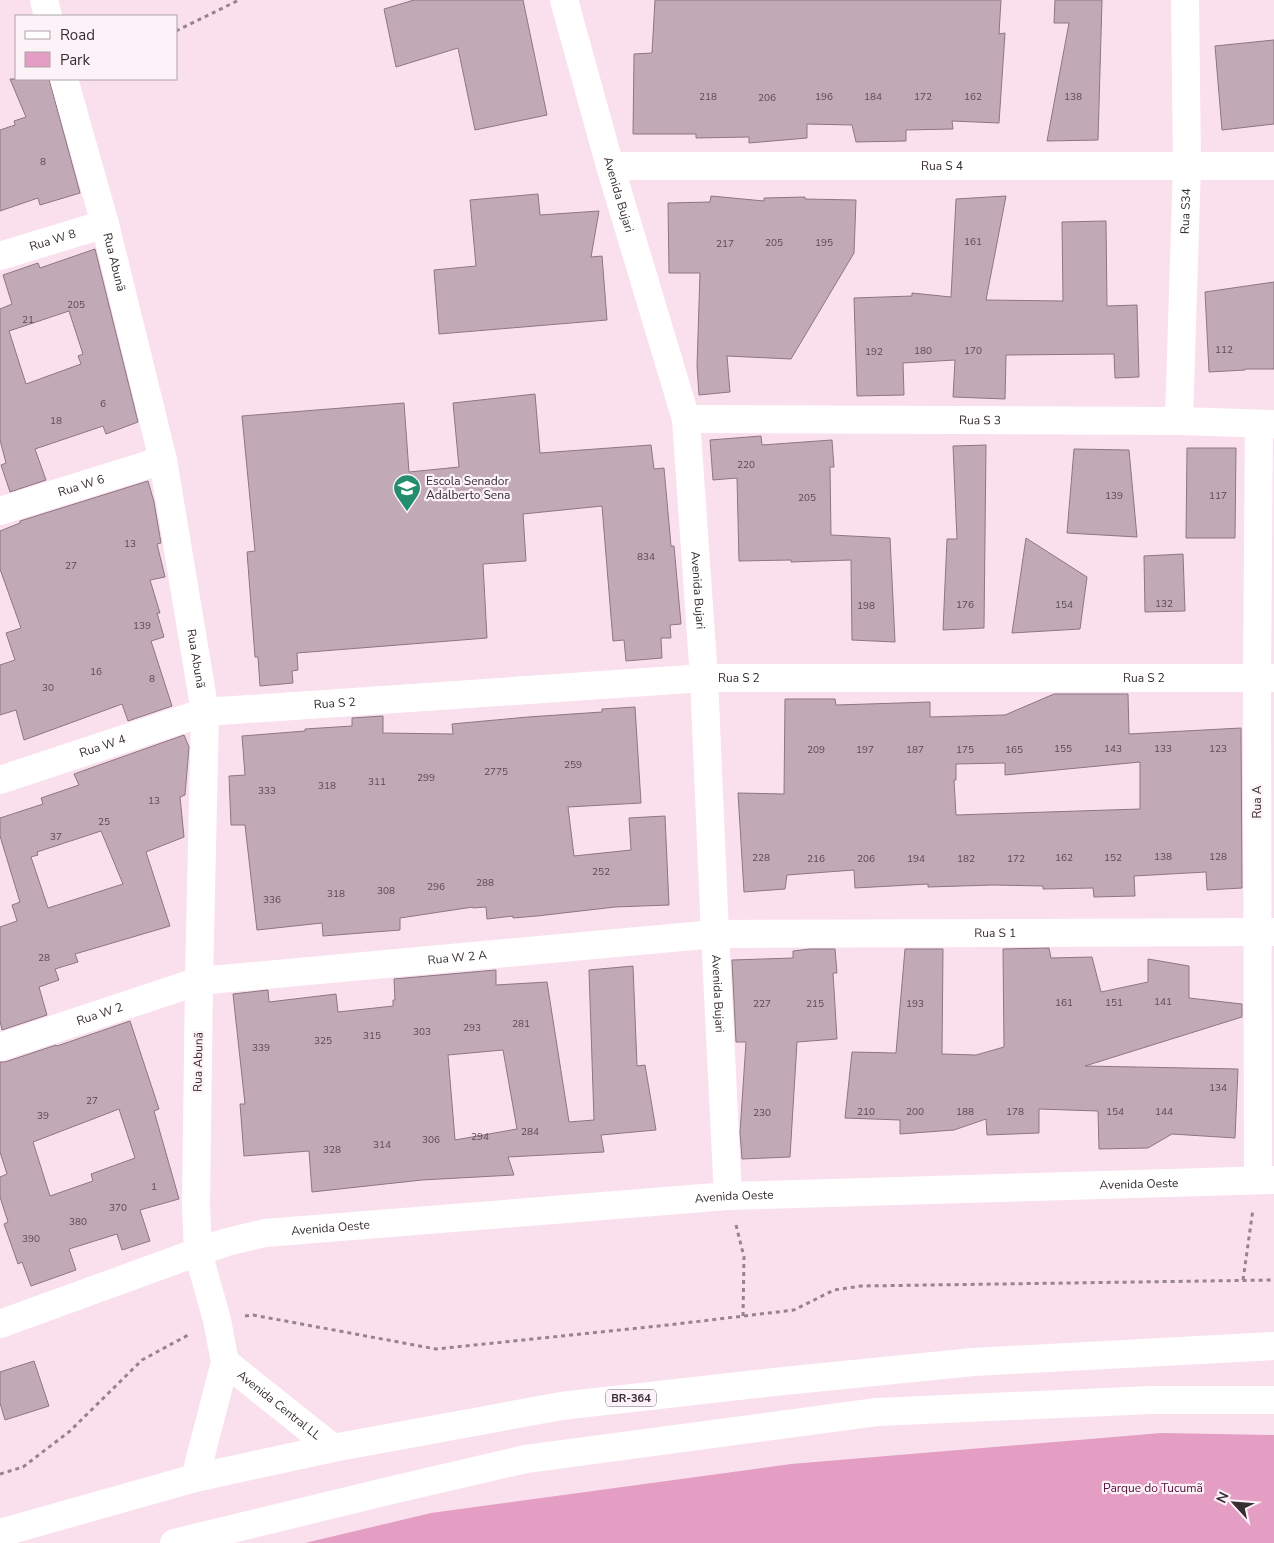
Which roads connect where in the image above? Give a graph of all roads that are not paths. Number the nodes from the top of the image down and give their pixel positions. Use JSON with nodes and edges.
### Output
{"nodes":[{"id":1,"x":44,"y":0,"type":"edge"},
{"id":2,"x":564,"y":0,"type":"edge"},
{"id":3,"x":1185,"y":0,"type":"edge"},
{"id":4,"x":48,"y":15,"type":"edge"},
{"id":5,"x":64,"y":80,"type":"edge"},
{"id":6,"x":1188,"y":165,"type":"junction"},
{"id":7,"x":610,"y":166,"type":"junction"},
{"id":8,"x":1274,"y":166,"type":"edge"},
{"id":9,"x":105,"y":224,"type":"junction"},
{"id":10,"x":0,"y":256,"type":"edge"},
{"id":11,"x":686,"y":419,"type":"junction"},
{"id":12,"x":1179,"y":421,"type":"junction"},
{"id":13,"x":1267,"y":424,"type":"edge"},
{"id":14,"x":163,"y":460,"type":"junction"},
{"id":15,"x":0,"y":511,"type":"edge"},
{"id":16,"x":704,"y":678,"type":"junction"},
{"id":17,"x":1265,"y":678,"type":"edge"},
{"id":18,"x":205,"y":712,"type":"junction"},
{"id":19,"x":0,"y":780,"type":"edge"},
{"id":20,"x":1265,"y":932,"type":"edge"},
{"id":21,"x":715,"y":934,"type":"junction"},
{"id":22,"x":199,"y":982,"type":"junction"},
{"id":23,"x":0,"y":1047,"type":"edge"},
{"id":24,"x":1266,"y":1180,"type":"edge"},
{"id":25,"x":728,"y":1196,"type":"junction"},
{"id":26,"x":198,"y":1252,"type":"junction"},
{"id":27,"x":0,"y":1324,"type":"edge"},
{"id":28,"x":1274,"y":1346,"type":"edge"},
{"id":29,"x":225,"y":1362,"type":"junction"},
{"id":30,"x":1274,"y":1400,"type":"edge"},
{"id":31,"x":334,"y":1448,"type":"junction"},
{"id":32,"x":195,"y":1478,"type":"junction"},
{"id":33,"x":0,"y":1533,"type":"edge"},
{"id":34,"x":174,"y":1543,"type":"edge"}],
"edges":[{"from":1,"to":4,"type":"street"},
{"from":2,"to":7,"type":"street","name":"Avenida Bujari"},
{"from":3,"to":6,"type":"street","name":"Rua S34"},
{"from":5,"to":9,"type":"street","name":"Rua Abunã"},
{"from":6,"to":7,"type":"street","name":"Rua S 4"},
{"from":6,"to":8,"type":"street","name":"Rua S 4"},
{"from":6,"to":12,"type":"street","name":"Rua S34"},
{"from":7,"to":11,"type":"street","name":"Avenida Bujari"},
{"from":9,"to":10,"type":"street","name":"Rua W 8"},
{"from":9,"to":14,"type":"street","name":"Rua Abunã"},
{"from":11,"to":12,"type":"street","name":"Rua S 3"},
{"from":11,"to":16,"type":"street","name":"Avenida Bujari"},
{"from":12,"to":13,"type":"street","name":"Rua S 3"},
{"from":13,"to":17,"type":"street","name":"Rua A"},
{"from":14,"to":15,"type":"street","name":"Rua W 6"},
{"from":14,"to":18,"type":"street","name":"Rua Abunã"},
{"from":16,"to":17,"type":"street","name":"Rua S 2"},
{"from":16,"to":18,"type":"street","name":"Rua S 2"},
{"from":16,"to":21,"type":"street","name":"Avenida Bujari"},
{"from":17,"to":20,"type":"street","name":"Rua A"},
{"from":18,"to":19,"type":"street","name":"Rua W 4"},
{"from":18,"to":22,"type":"street","name":"Rua Abunã"},
{"from":20,"to":21,"type":"street","name":"Rua S 1"},
{"from":20,"to":24,"type":"street","name":"Rua A"},
{"from":21,"to":22,"type":"street","name":"Rua W 2 A"},
{"from":21,"to":25,"type":"street","name":"Avenida Bujari"},
{"from":22,"to":23,"type":"street","name":"Rua W 2"},
{"from":22,"to":26,"type":"street","name":"Rua Abunã"},
{"from":24,"to":25,"type":"street","name":"Avenida Oeste"},
{"from":25,"to":26,"type":"street","name":"Avenida Oeste"},
{"from":26,"to":27,"type":"street","name":"Avenida Oeste"},
{"from":26,"to":29,"type":"street"},
{"from":28,"to":31,"type":"street","number":"BR-364"},
{"from":29,"to":31,"type":"street","name":"Avenida Central LL"},
{"from":29,"to":32,"type":"street"},
{"from":30,"to":34,"type":"street"},
{"from":31,"to":32,"type":"street","number":"BR-364"},
{"from":32,"to":33,"type":"street","number":"BR-364"}]}
